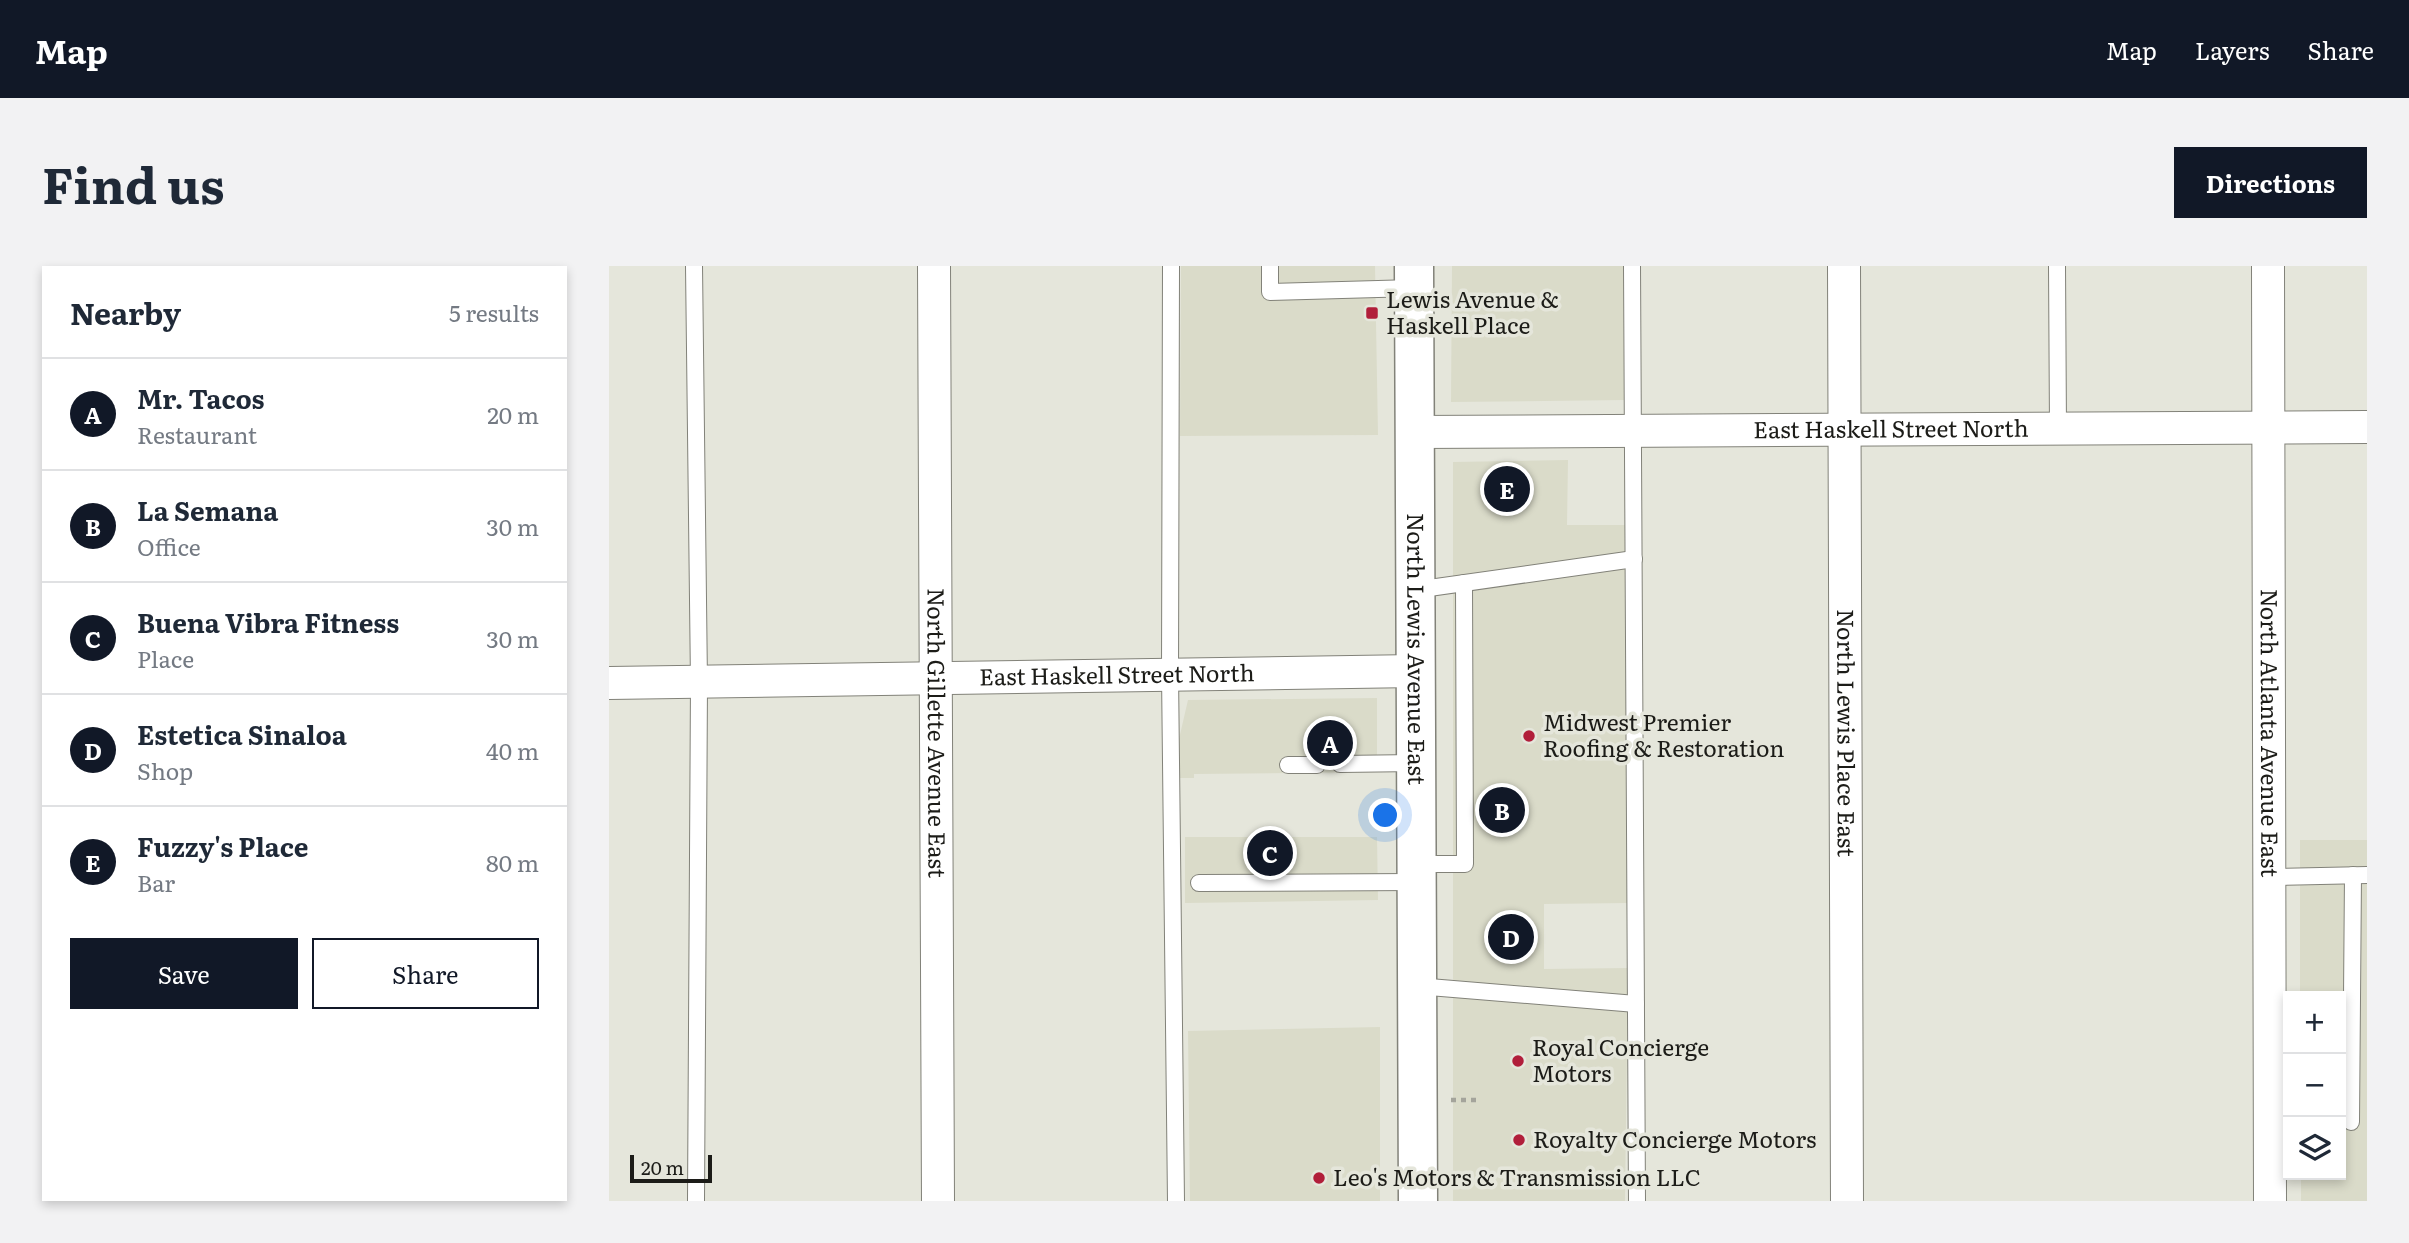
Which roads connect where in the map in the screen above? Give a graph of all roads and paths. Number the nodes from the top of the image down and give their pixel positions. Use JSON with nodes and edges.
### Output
{"nodes":[{"id":1,"x":694,"y":266,"type":"edge"},
{"id":2,"x":934,"y":266,"type":"edge"},
{"id":3,"x":1171,"y":266,"type":"edge"},
{"id":4,"x":1270,"y":266,"type":"edge"},
{"id":5,"x":1632,"y":266,"type":"edge"},
{"id":6,"x":1844,"y":266,"type":"edge"},
{"id":7,"x":2057,"y":266,"type":"edge"},
{"id":8,"x":2268,"y":266,"type":"edge"},
{"id":9,"x":1414,"y":277,"type":"edge"},
{"id":10,"x":2269,"y":427,"type":"junction"},
{"id":11,"x":2367,"y":427,"type":"edge"},
{"id":12,"x":2057,"y":428,"type":"junction"},
{"id":13,"x":1845,"y":429,"type":"junction"},
{"id":14,"x":1634,"y":430,"type":"junction"},
{"id":15,"x":1415,"y":432,"type":"junction"},
{"id":16,"x":1634,"y":559,"type":"junction"},
{"id":17,"x":1464,"y":583,"type":"junction"},
{"id":18,"x":1415,"y":590,"type":"junction"},
{"id":19,"x":1416,"y":671,"type":"junction"},
{"id":20,"x":1170,"y":674,"type":"junction"},
{"id":21,"x":936,"y":679,"type":"junction"},
{"id":22,"x":609,"y":683,"type":"edge"},
{"id":23,"x":699,"y":683,"type":"junction"},
{"id":24,"x":1416,"y":763,"type":"junction"},
{"id":25,"x":1340,"y":764,"type":"dead end"},
{"id":26,"x":1288,"y":765,"type":"dead end"},
{"id":27,"x":1317,"y":765,"type":"dead end"},
{"id":28,"x":1416,"y":873,"type":"junction"},
{"id":29,"x":2360,"y":875,"type":"edge"},
{"id":30,"x":2271,"y":877,"type":"junction"},
{"id":31,"x":1199,"y":883,"type":"dead end"},
{"id":32,"x":1417,"y":986,"type":"junction"},
{"id":33,"x":1636,"y":1004,"type":"junction"},
{"id":34,"x":1449,"y":1100,"type":"dead end"},
{"id":35,"x":1478,"y":1100,"type":"dead end"},
{"id":36,"x":2280,"y":1122,"type":"edge"},
{"id":37,"x":2353,"y":1122,"type":"edge"},
{"id":38,"x":696,"y":1201,"type":"edge"},
{"id":39,"x":938,"y":1201,"type":"edge"},
{"id":40,"x":1176,"y":1201,"type":"edge"},
{"id":41,"x":1418,"y":1201,"type":"edge"},
{"id":42,"x":1637,"y":1201,"type":"edge"},
{"id":43,"x":1847,"y":1201,"type":"edge"},
{"id":44,"x":2270,"y":1201,"type":"edge"}],
"edges":[{"from":1,"to":23,"type":"lane"},
{"from":2,"to":21,"type":"street","name":"North Gillette Avenue East"},
{"from":3,"to":20,"type":"lane"},
{"from":4,"to":9,"type":"lane"},
{"from":5,"to":14,"type":"lane"},
{"from":6,"to":13,"type":"street","name":"North Lewis Place East"},
{"from":7,"to":12,"type":"lane"},
{"from":8,"to":10,"type":"street","name":"North Atlanta Avenue East"},
{"from":9,"to":15,"type":"main road","name":"North Lewis Avenue East"},
{"from":10,"to":11,"type":"street","name":"East Haskell Street North"},
{"from":10,"to":12,"type":"street","name":"East Haskell Street North"},
{"from":10,"to":30,"type":"street","name":"North Atlanta Avenue East"},
{"from":12,"to":13,"type":"street","name":"East Haskell Street North"},
{"from":13,"to":14,"type":"street","name":"East Haskell Street North"},
{"from":13,"to":43,"type":"street","name":"North Lewis Place East"},
{"from":14,"to":15,"type":"street","name":"East Haskell Street North"},
{"from":14,"to":16,"type":"lane"},
{"from":15,"to":18,"type":"main road","name":"North Lewis Avenue East"},
{"from":16,"to":17,"type":"lane"},
{"from":16,"to":33,"type":"lane"},
{"from":17,"to":18,"type":"lane"},
{"from":17,"to":28,"type":"lane"},
{"from":18,"to":19,"type":"main road","name":"North Lewis Avenue East"},
{"from":19,"to":20,"type":"street","name":"East Haskell Street North"},
{"from":19,"to":24,"type":"main road","name":"North Lewis Avenue East"},
{"from":20,"to":21,"type":"street","name":"East Haskell Street North"},
{"from":20,"to":40,"type":"lane"},
{"from":21,"to":23,"type":"street","name":"East Haskell Street North"},
{"from":21,"to":39,"type":"street","name":"North Gillette Avenue East"},
{"from":22,"to":23,"type":"street","name":"East Haskell Street North"},
{"from":23,"to":38,"type":"lane"},
{"from":24,"to":25,"type":"lane"},
{"from":24,"to":28,"type":"main road","name":"North Lewis Avenue East"},
{"from":26,"to":27,"type":"lane"},
{"from":28,"to":31,"type":"lane"},
{"from":28,"to":32,"type":"main road","name":"North Lewis Avenue East"},
{"from":29,"to":30,"type":"lane"},
{"from":29,"to":37,"type":"lane"},
{"from":30,"to":36,"type":"street","name":"North Atlanta Avenue East"},
{"from":32,"to":33,"type":"lane"},
{"from":32,"to":41,"type":"main road","name":"North Lewis Avenue East"},
{"from":33,"to":42,"type":"lane"},
{"from":34,"to":35,"type":"path"},
{"from":36,"to":44,"type":"street","name":"North Atlanta Avenue East"}]}
